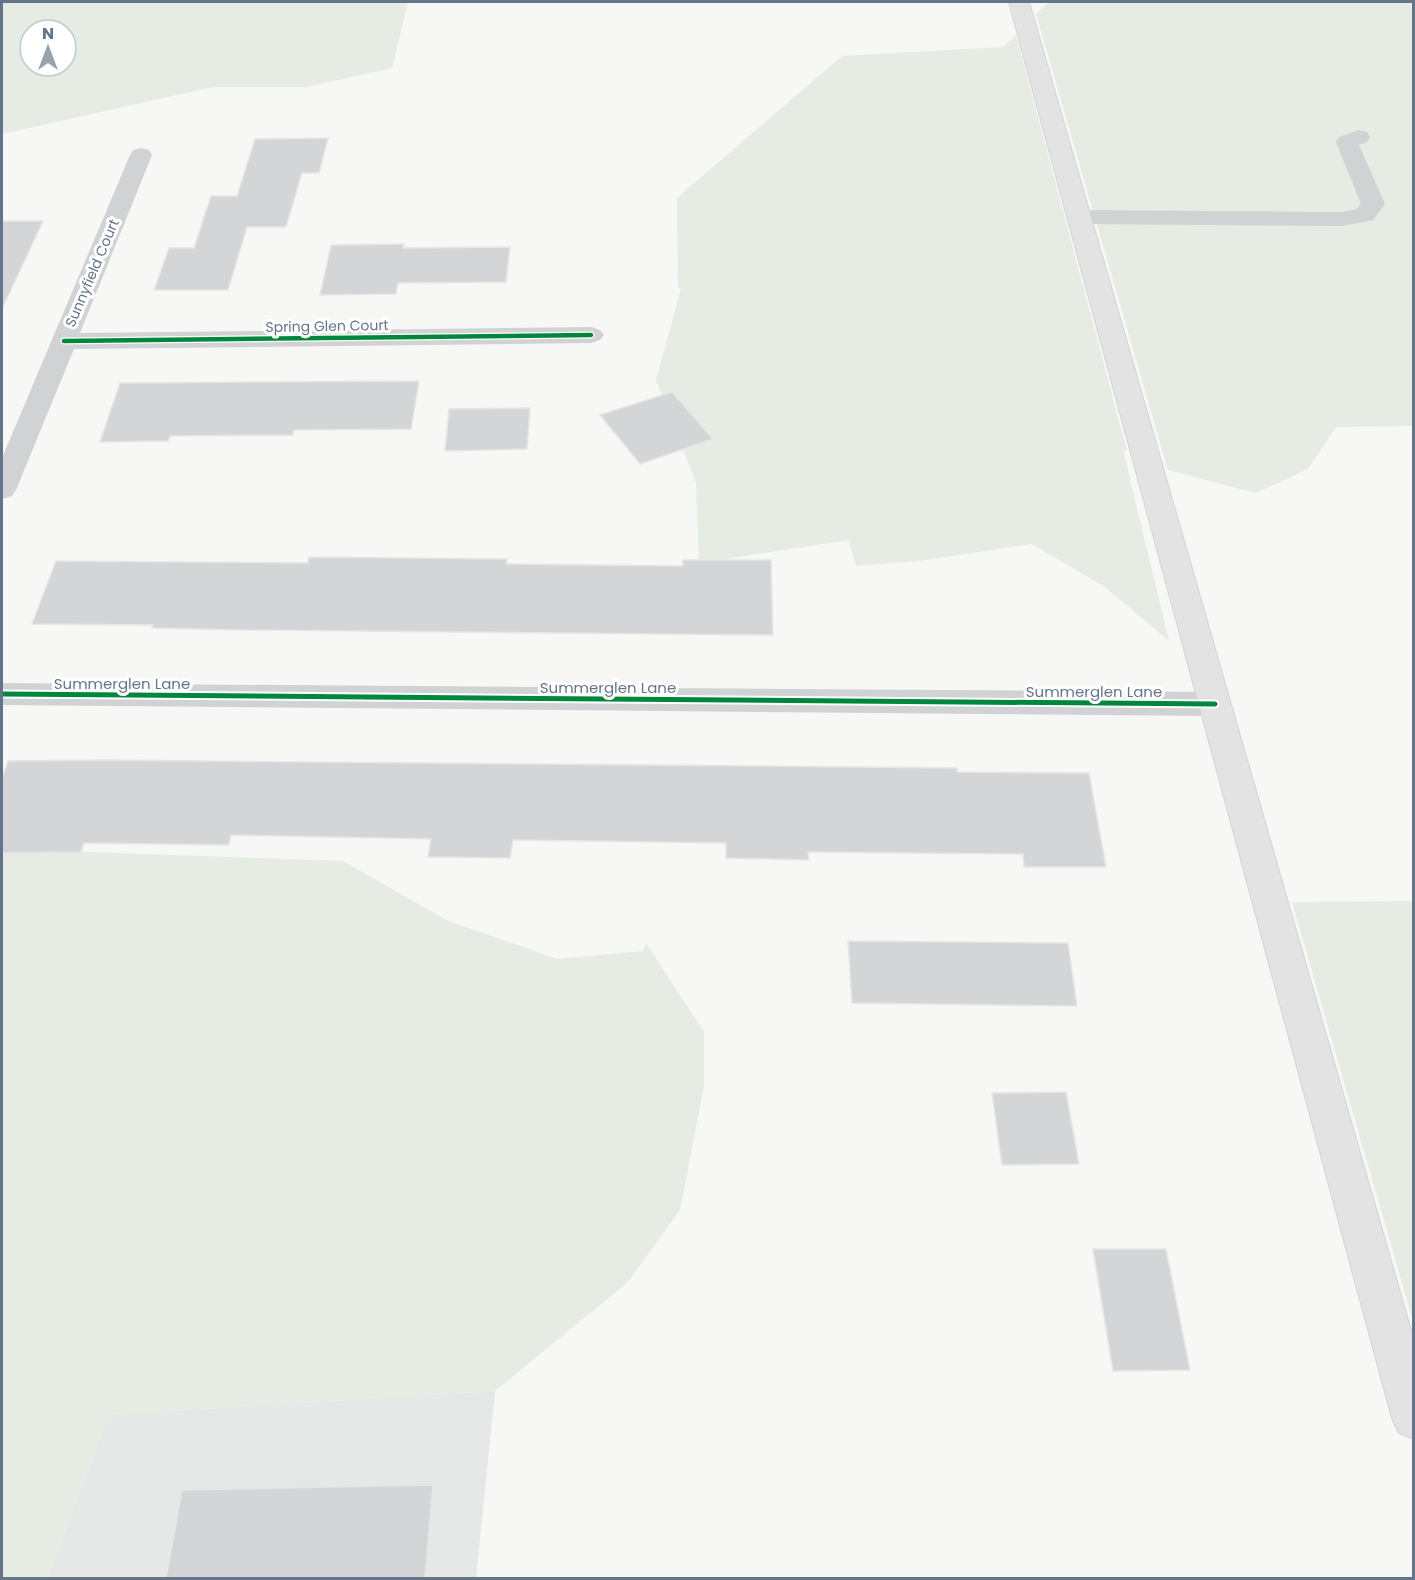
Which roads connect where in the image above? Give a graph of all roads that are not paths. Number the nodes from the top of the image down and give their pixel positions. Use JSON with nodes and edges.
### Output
{"nodes":[{"id":1,"x":1019,"y":2,"type":"edge"},
{"id":2,"x":1359,"y":137,"type":"dead end"},
{"id":3,"x":141,"y":155,"type":"dead end"},
{"id":4,"x":1080,"y":217,"type":"junction"},
{"id":5,"x":591,"y":335,"type":"dead end"},
{"id":6,"x":64,"y":341,"type":"junction"},
{"id":7,"x":2,"y":490,"type":"edge"},
{"id":8,"x":2,"y":694,"type":"edge"},
{"id":9,"x":1215,"y":704,"type":"junction"},
{"id":10,"x":1413,"y":1418,"type":"edge"}],
"edges":[{"from":1,"to":4,"type":"main road"},
{"from":2,"to":4,"type":"street"},
{"from":3,"to":6,"type":"street","name":"Sunnyfield Court"},
{"from":4,"to":9,"type":"main road"},
{"from":5,"to":6,"type":"street","name":"Spring Glen Court"},
{"from":6,"to":7,"type":"street","name":"Sunnyfield Court"},
{"from":8,"to":9,"type":"street","name":"Summerglen Lane"},
{"from":9,"to":10,"type":"main road"}]}
